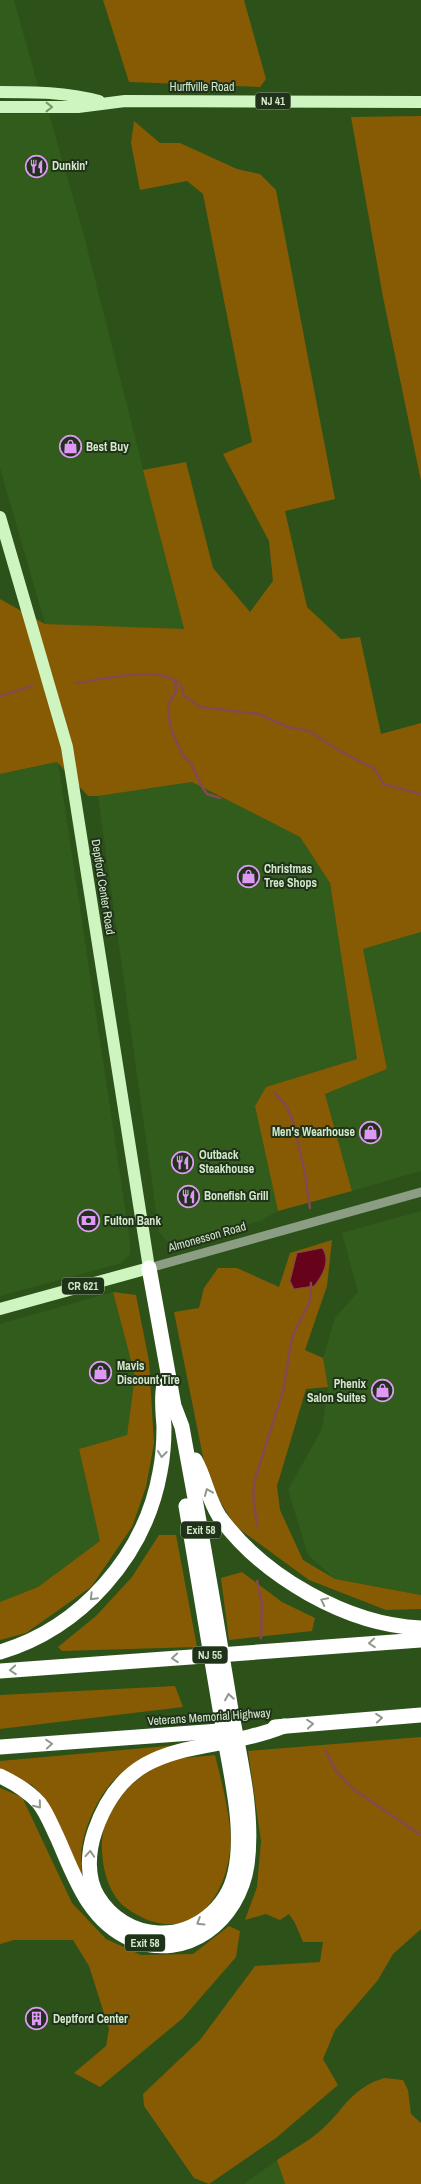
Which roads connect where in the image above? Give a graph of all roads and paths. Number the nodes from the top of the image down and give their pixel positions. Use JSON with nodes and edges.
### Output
{"nodes":[{"id":1,"x":0,"y":92,"type":"edge"},
{"id":2,"x":104,"y":102,"type":"junction"},
{"id":3,"x":421,"y":102,"type":"edge"},
{"id":4,"x":0,"y":107,"type":"edge"},
{"id":5,"x":0,"y":517,"type":"edge"},
{"id":6,"x":421,"y":1192,"type":"edge"},
{"id":7,"x":150,"y":1268,"type":"junction"},
{"id":8,"x":0,"y":1309,"type":"edge"},
{"id":9,"x":168,"y":1371,"type":"junction"},
{"id":10,"x":174,"y":1406,"type":"junction"},
{"id":11,"x":186,"y":1449,"type":"junction"},
{"id":12,"x":209,"y":1611,"type":"junction"},
{"id":13,"x":421,"y":1628,"type":"edge"},
{"id":14,"x":421,"y":1640,"type":"edge"},
{"id":15,"x":0,"y":1652,"type":"edge"},
{"id":16,"x":0,"y":1671,"type":"edge"},
{"id":17,"x":421,"y":1715,"type":"edge"},
{"id":18,"x":284,"y":1726,"type":"junction"},
{"id":19,"x":0,"y":1747,"type":"edge"},
{"id":20,"x":0,"y":1776,"type":"edge"},
{"id":21,"x":237,"y":1780,"type":"junction"}],
"edges":[{"from":1,"to":2,"type":"main road","name":"Hurffville Road","number":"NJ 41"},
{"from":2,"to":3,"type":"main road","name":"Hurffville Road","number":"NJ 41"},
{"from":4,"to":2,"type":"main road","name":"Hurffville Road","number":"NJ 41","one_way":true},
{"from":5,"to":7,"type":"main road","name":"Deptford Center Road"},
{"from":6,"to":7,"type":"street","name":"Almonesson Road","number":"CR 621"},
{"from":7,"to":8,"type":"main road","name":"Almonesson Road","number":"CR 621"},
{"from":7,"to":9,"type":"highway"},
{"from":9,"to":10,"type":"highway"},
{"from":9,"to":15,"type":"highway","one_way":true},
{"from":10,"to":11,"type":"highway","number":"Exit 58"},
{"from":10,"to":12,"type":"highway"},
{"from":11,"to":12,"type":"highway","number":"Exit 58"},
{"from":13,"to":11,"type":"highway","number":"Exit 58","one_way":true},
{"from":12,"to":21,"type":"highway","number":"Exit 58"},
{"from":14,"to":16,"type":"highway","number":"NJ 55","one_way":true},
{"from":18,"to":17,"type":"highway","name":"Veterans Memorial Highway","one_way":true},
{"from":19,"to":18,"type":"highway","name":"Veterans Memorial Highway","one_way":true},
{"from":21,"to":18,"type":"highway","one_way":true},
{"from":20,"to":21,"type":"highway","number":"Exit 58","one_way":true}]}
